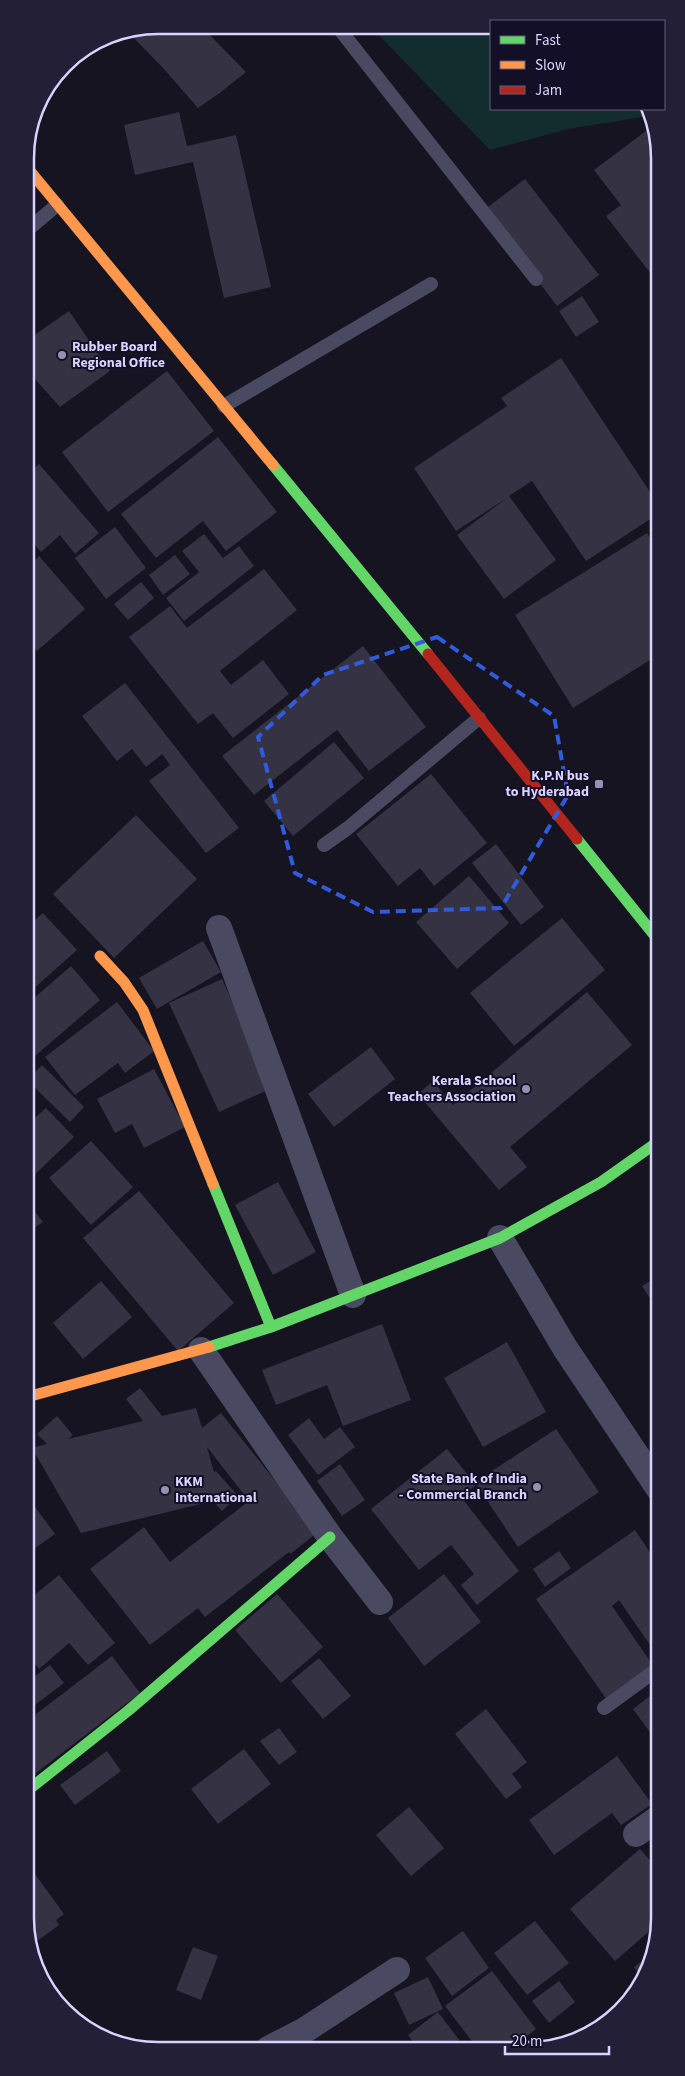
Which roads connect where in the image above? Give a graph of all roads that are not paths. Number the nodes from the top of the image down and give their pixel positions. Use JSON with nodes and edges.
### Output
{"nodes":[{"id":1,"x":343,"y":34,"type":"edge"},
{"id":2,"x":34,"y":177,"type":"edge"},
{"id":3,"x":57,"y":205,"type":"junction"},
{"id":4,"x":34,"y":224,"type":"edge"},
{"id":5,"x":536,"y":279,"type":"dead end"},
{"id":6,"x":431,"y":284,"type":"dead end"},
{"id":7,"x":224,"y":406,"type":"junction"},
{"id":8,"x":479,"y":718,"type":"junction"},
{"id":9,"x":324,"y":845,"type":"dead end"},
{"id":10,"x":219,"y":928,"type":"dead end"},
{"id":11,"x":651,"y":932,"type":"edge"},
{"id":12,"x":100,"y":956,"type":"dead end"},
{"id":13,"x":651,"y":1147,"type":"edge"},
{"id":14,"x":500,"y":1238,"type":"junction"},
{"id":15,"x":353,"y":1295,"type":"junction"},
{"id":16,"x":271,"y":1327,"type":"junction"},
{"id":17,"x":201,"y":1350,"type":"junction"},
{"id":18,"x":34,"y":1395,"type":"edge"},
{"id":19,"x":651,"y":1477,"type":"edge"},
{"id":20,"x":330,"y":1538,"type":"junction"},
{"id":21,"x":380,"y":1602,"type":"dead end"},
{"id":22,"x":651,"y":1674,"type":"edge"},
{"id":23,"x":604,"y":1708,"type":"dead end"},
{"id":24,"x":34,"y":1785,"type":"edge"},
{"id":25,"x":651,"y":1823,"type":"edge"},
{"id":26,"x":636,"y":1834,"type":"dead end"},
{"id":27,"x":396,"y":1970,"type":"dead end"},
{"id":28,"x":280,"y":2042,"type":"edge"}],
"edges":[{"from":1,"to":5,"type":"lane"},
{"from":2,"to":3,"type":"street"},
{"from":3,"to":4,"type":"lane"},
{"from":3,"to":7,"type":"street"},
{"from":6,"to":7,"type":"lane"},
{"from":7,"to":8,"type":"street"},
{"from":8,"to":9,"type":"lane"},
{"from":8,"to":11,"type":"street"},
{"from":10,"to":15,"type":"street"},
{"from":12,"to":16,"type":"street"},
{"from":13,"to":14,"type":"street"},
{"from":14,"to":15,"type":"street"},
{"from":14,"to":19,"type":"street"},
{"from":15,"to":16,"type":"street"},
{"from":16,"to":17,"type":"street"},
{"from":17,"to":18,"type":"street"},
{"from":17,"to":20,"type":"street"},
{"from":20,"to":21,"type":"street"},
{"from":20,"to":24,"type":"street"},
{"from":22,"to":23,"type":"lane"},
{"from":25,"to":26,"type":"street"},
{"from":27,"to":28,"type":"street"}]}
